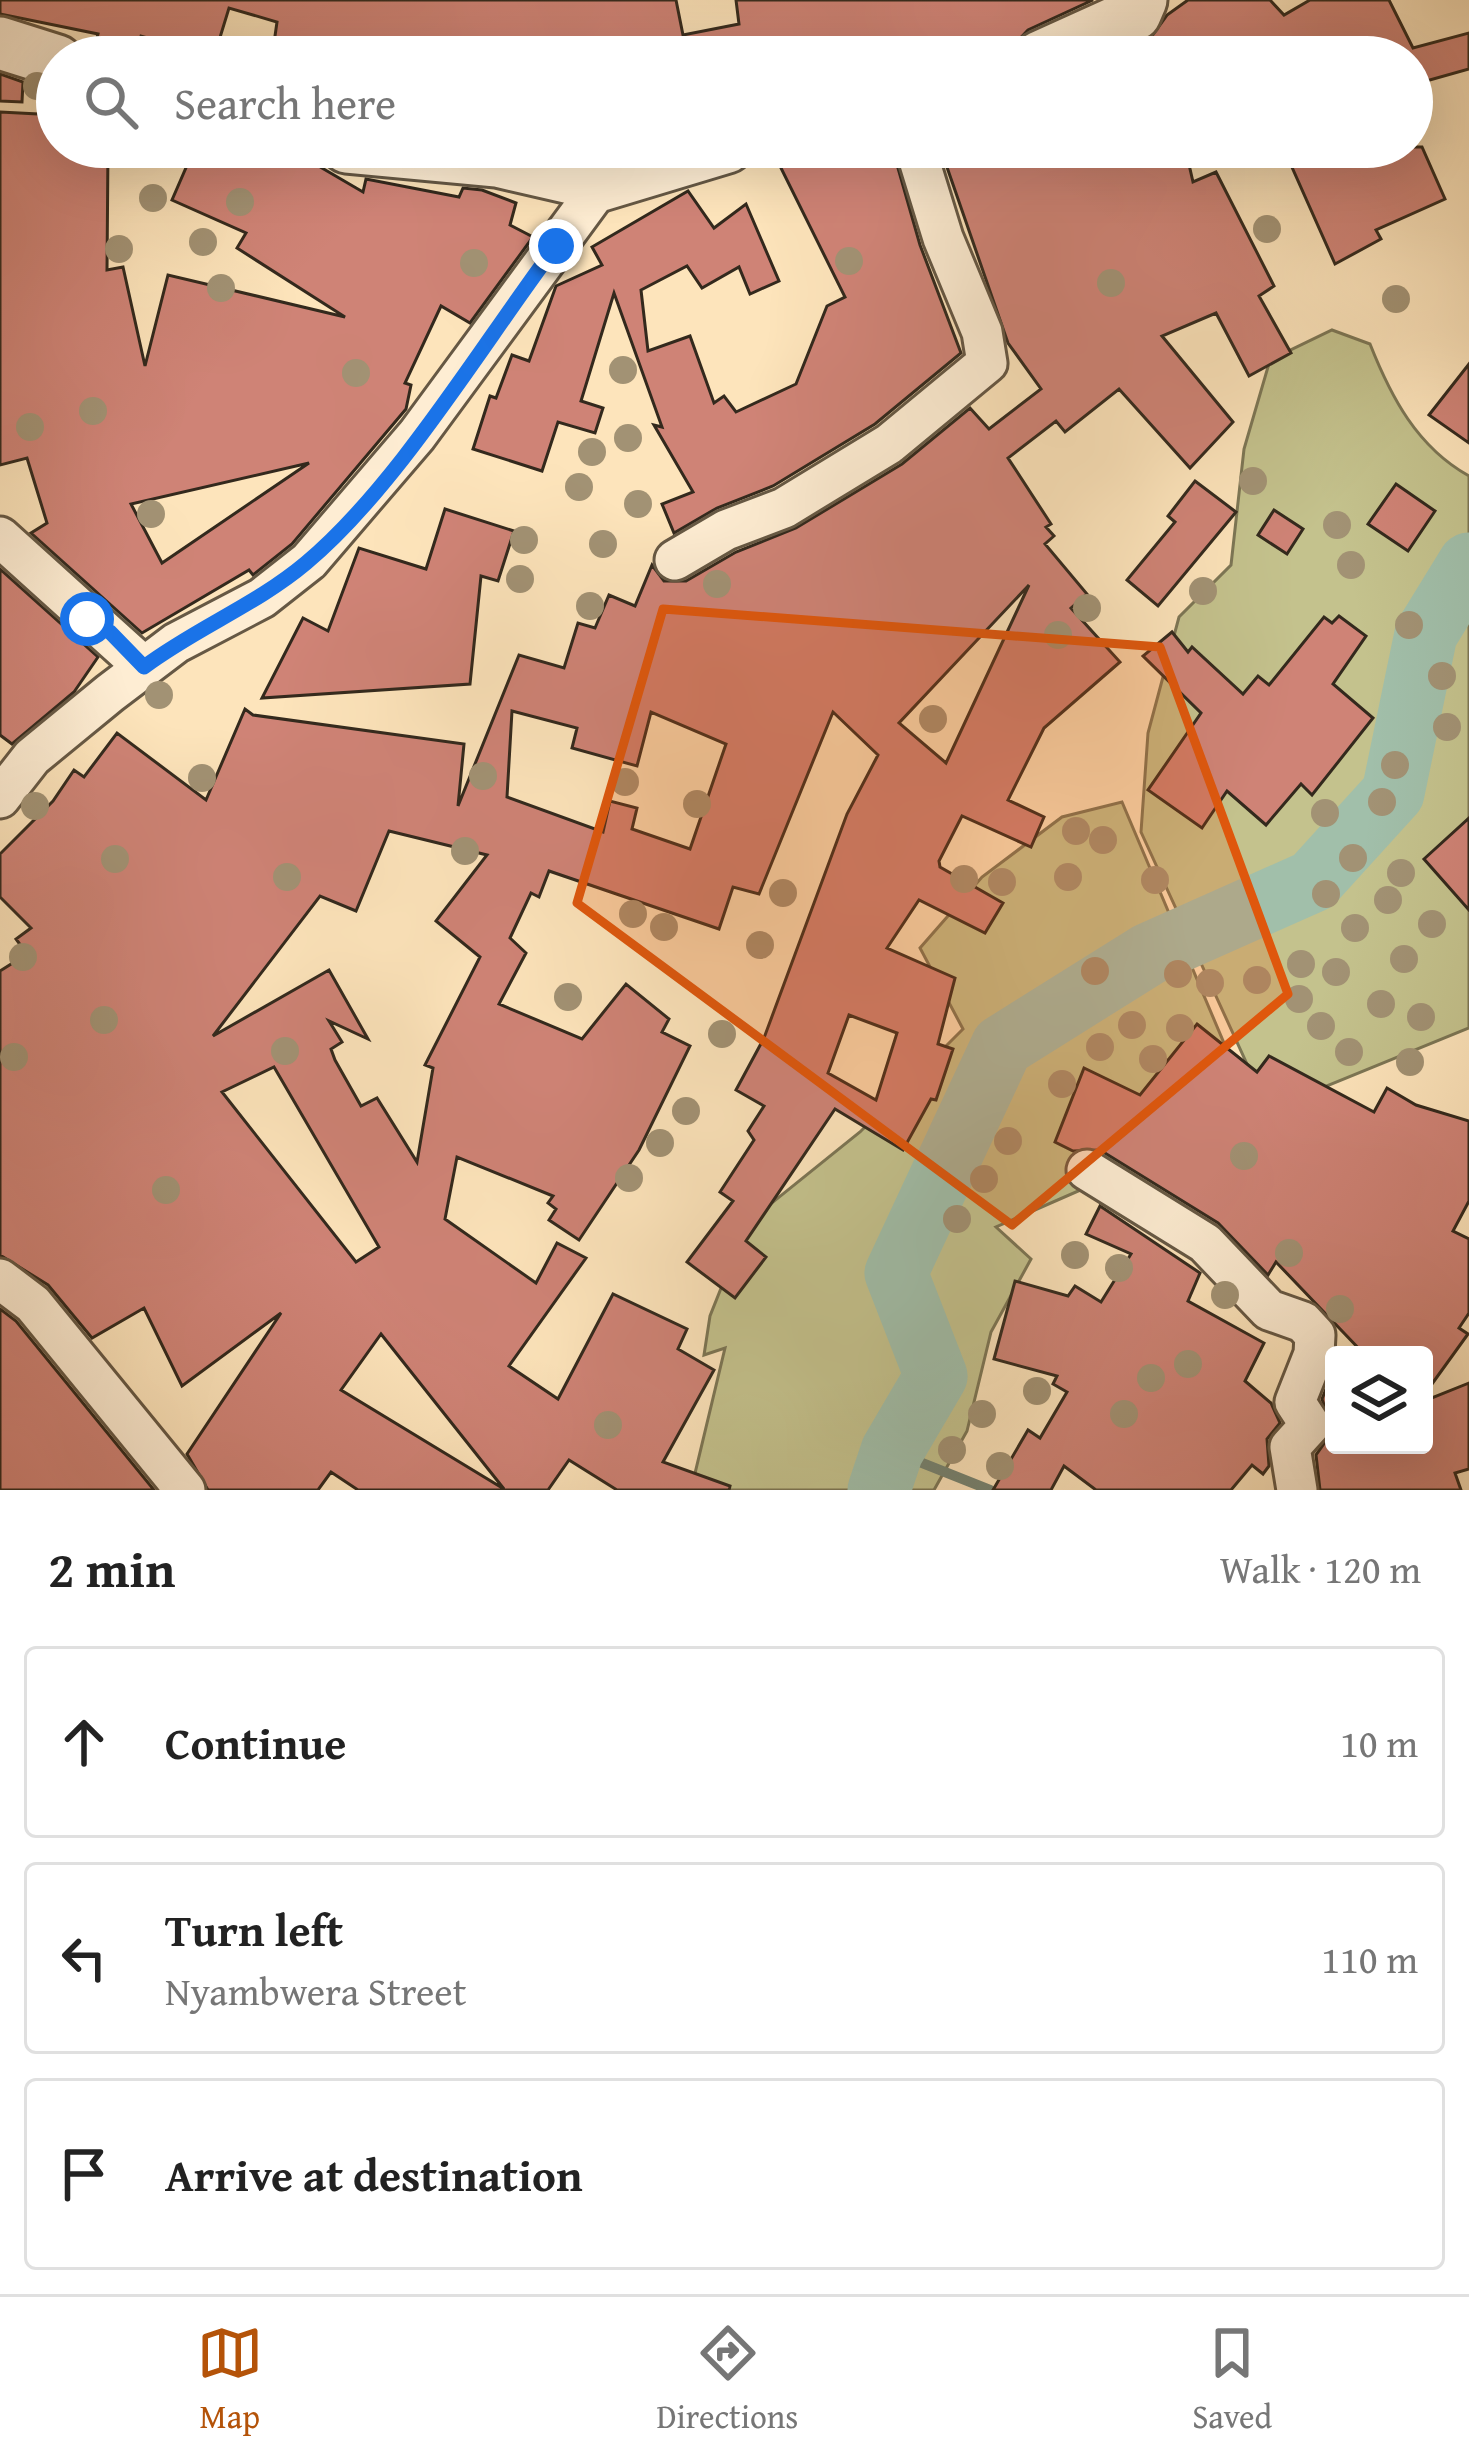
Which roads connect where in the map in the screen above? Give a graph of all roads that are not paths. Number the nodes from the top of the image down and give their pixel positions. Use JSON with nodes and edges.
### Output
{"nodes":[{"id":1,"x":1141,"y":0,"type":"edge"},
{"id":2,"x":1086,"y":36,"type":"edge"},
{"id":3,"x":0,"y":43,"type":"edge"},
{"id":4,"x":36,"y":54,"type":"edge"},
{"id":5,"x":514,"y":168,"type":"edge"},
{"id":6,"x":657,"y":168,"type":"edge"},
{"id":7,"x":921,"y":168,"type":"edge"},
{"id":8,"x":601,"y":185,"type":"junction"},
{"id":9,"x":0,"y":537,"type":"edge"},
{"id":10,"x":675,"y":560,"type":"dead end"},
{"id":11,"x":144,"y":667,"type":"junction"},
{"id":12,"x":0,"y":798,"type":"edge"},
{"id":13,"x":1087,"y":1170,"type":"dead end"},
{"id":14,"x":0,"y":1279,"type":"edge"},
{"id":15,"x":184,"y":1490,"type":"edge"},
{"id":16,"x":1297,"y":1490,"type":"edge"}],
"edges":[{"from":1,"to":2,"type":"street"},
{"from":3,"to":4,"type":"street"},
{"from":5,"to":8,"type":"street"},
{"from":6,"to":8,"type":"street"},
{"from":7,"to":10,"type":"street"},
{"from":8,"to":11,"type":"street"},
{"from":9,"to":11,"type":"street"},
{"from":11,"to":12,"type":"street"},
{"from":13,"to":16,"type":"street"},
{"from":14,"to":15,"type":"street"}]}
